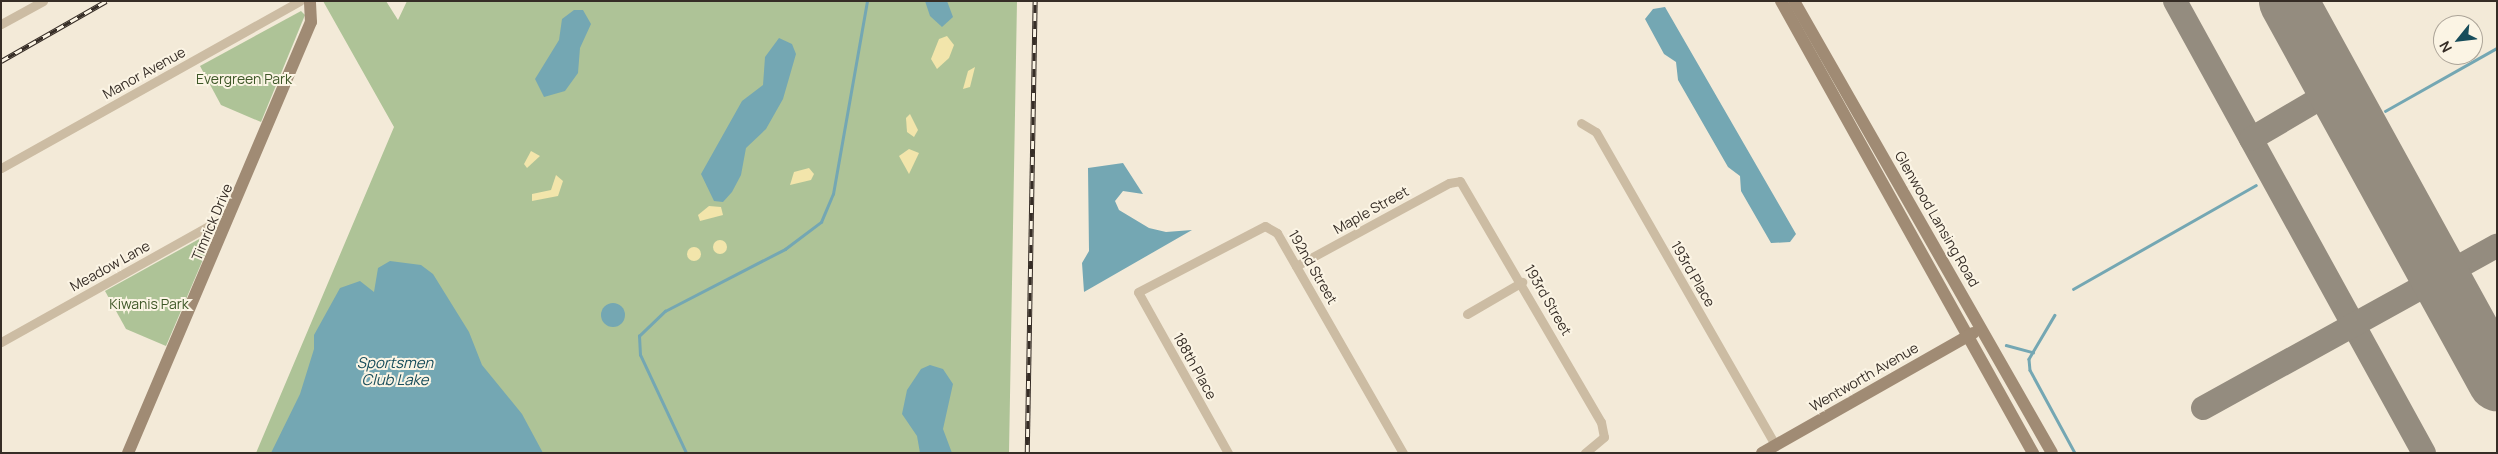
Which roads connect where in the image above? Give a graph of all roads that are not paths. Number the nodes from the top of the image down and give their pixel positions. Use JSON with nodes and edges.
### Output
{"nodes":[{"id":1,"x":43,"y":1,"type":"edge"},
{"id":2,"x":300,"y":1,"type":"edge"},
{"id":3,"x":310,"y":1,"type":"edge"},
{"id":4,"x":1781,"y":1,"type":"edge"},
{"id":5,"x":1794,"y":1,"type":"edge"},
{"id":6,"x":1,"y":24,"type":"edge"},
{"id":7,"x":1581,"y":123,"type":"dead end"},
{"id":8,"x":1,"y":168,"type":"edge"},
{"id":9,"x":1460,"y":181,"type":"joint"},
{"id":10,"x":232,"y":213,"type":"junction"},
{"id":11,"x":1296,"y":266,"type":"junction"},
{"id":12,"x":1522,"y":282,"type":"junction"},
{"id":13,"x":1138,"y":292,"type":"joint"},
{"id":14,"x":1467,"y":314,"type":"dead end"},
{"id":15,"x":1982,"y":328,"type":"junction"},
{"id":16,"x":1966,"y":336,"type":"junction"},
{"id":17,"x":1,"y":342,"type":"edge"},
{"id":18,"x":1776,"y":445,"type":"junction"},
{"id":19,"x":129,"y":453,"type":"edge"},
{"id":20,"x":1228,"y":453,"type":"edge"},
{"id":21,"x":1403,"y":453,"type":"edge"},
{"id":22,"x":1585,"y":453,"type":"edge"},
{"id":23,"x":1762,"y":453,"type":"edge"},
{"id":24,"x":2033,"y":453,"type":"edge"},
{"id":25,"x":2052,"y":453,"type":"edge"}],
"edges":[{"from":1,"to":6,"type":"street"},
{"from":2,"to":8,"type":"street","name":"Manor Avenue"},
{"from":3,"to":10,"type":"main road","name":"Timrick Drive"},
{"from":4,"to":16,"type":"main road"},
{"from":5,"to":15,"type":"main road","name":"Glenwood Lansing Road"},
{"from":7,"to":18,"type":"street","name":"193rd Place"},
{"from":9,"to":11,"type":"street","name":"Maple Street"},
{"from":9,"to":12,"type":"street","name":"193rd Street"},
{"from":10,"to":17,"type":"street","name":"Meadow Lane"},
{"from":10,"to":19,"type":"main road","name":"Timrick Drive"},
{"from":11,"to":13,"type":"street","name":"192nd Street"},
{"from":11,"to":21,"type":"street","name":"192nd Street"},
{"from":12,"to":14,"type":"street"},
{"from":12,"to":22,"type":"street","name":"193rd Street"},
{"from":13,"to":20,"type":"street","name":"188th Place"},
{"from":15,"to":16,"type":"main road","name":"Wentworth Avenue"},
{"from":15,"to":25,"type":"main road","name":"Glenwood Lansing Road"},
{"from":16,"to":18,"type":"main road","name":"Wentworth Avenue"},
{"from":16,"to":24,"type":"main road"},
{"from":18,"to":23,"type":"main road","name":"Wentworth Avenue"}]}
